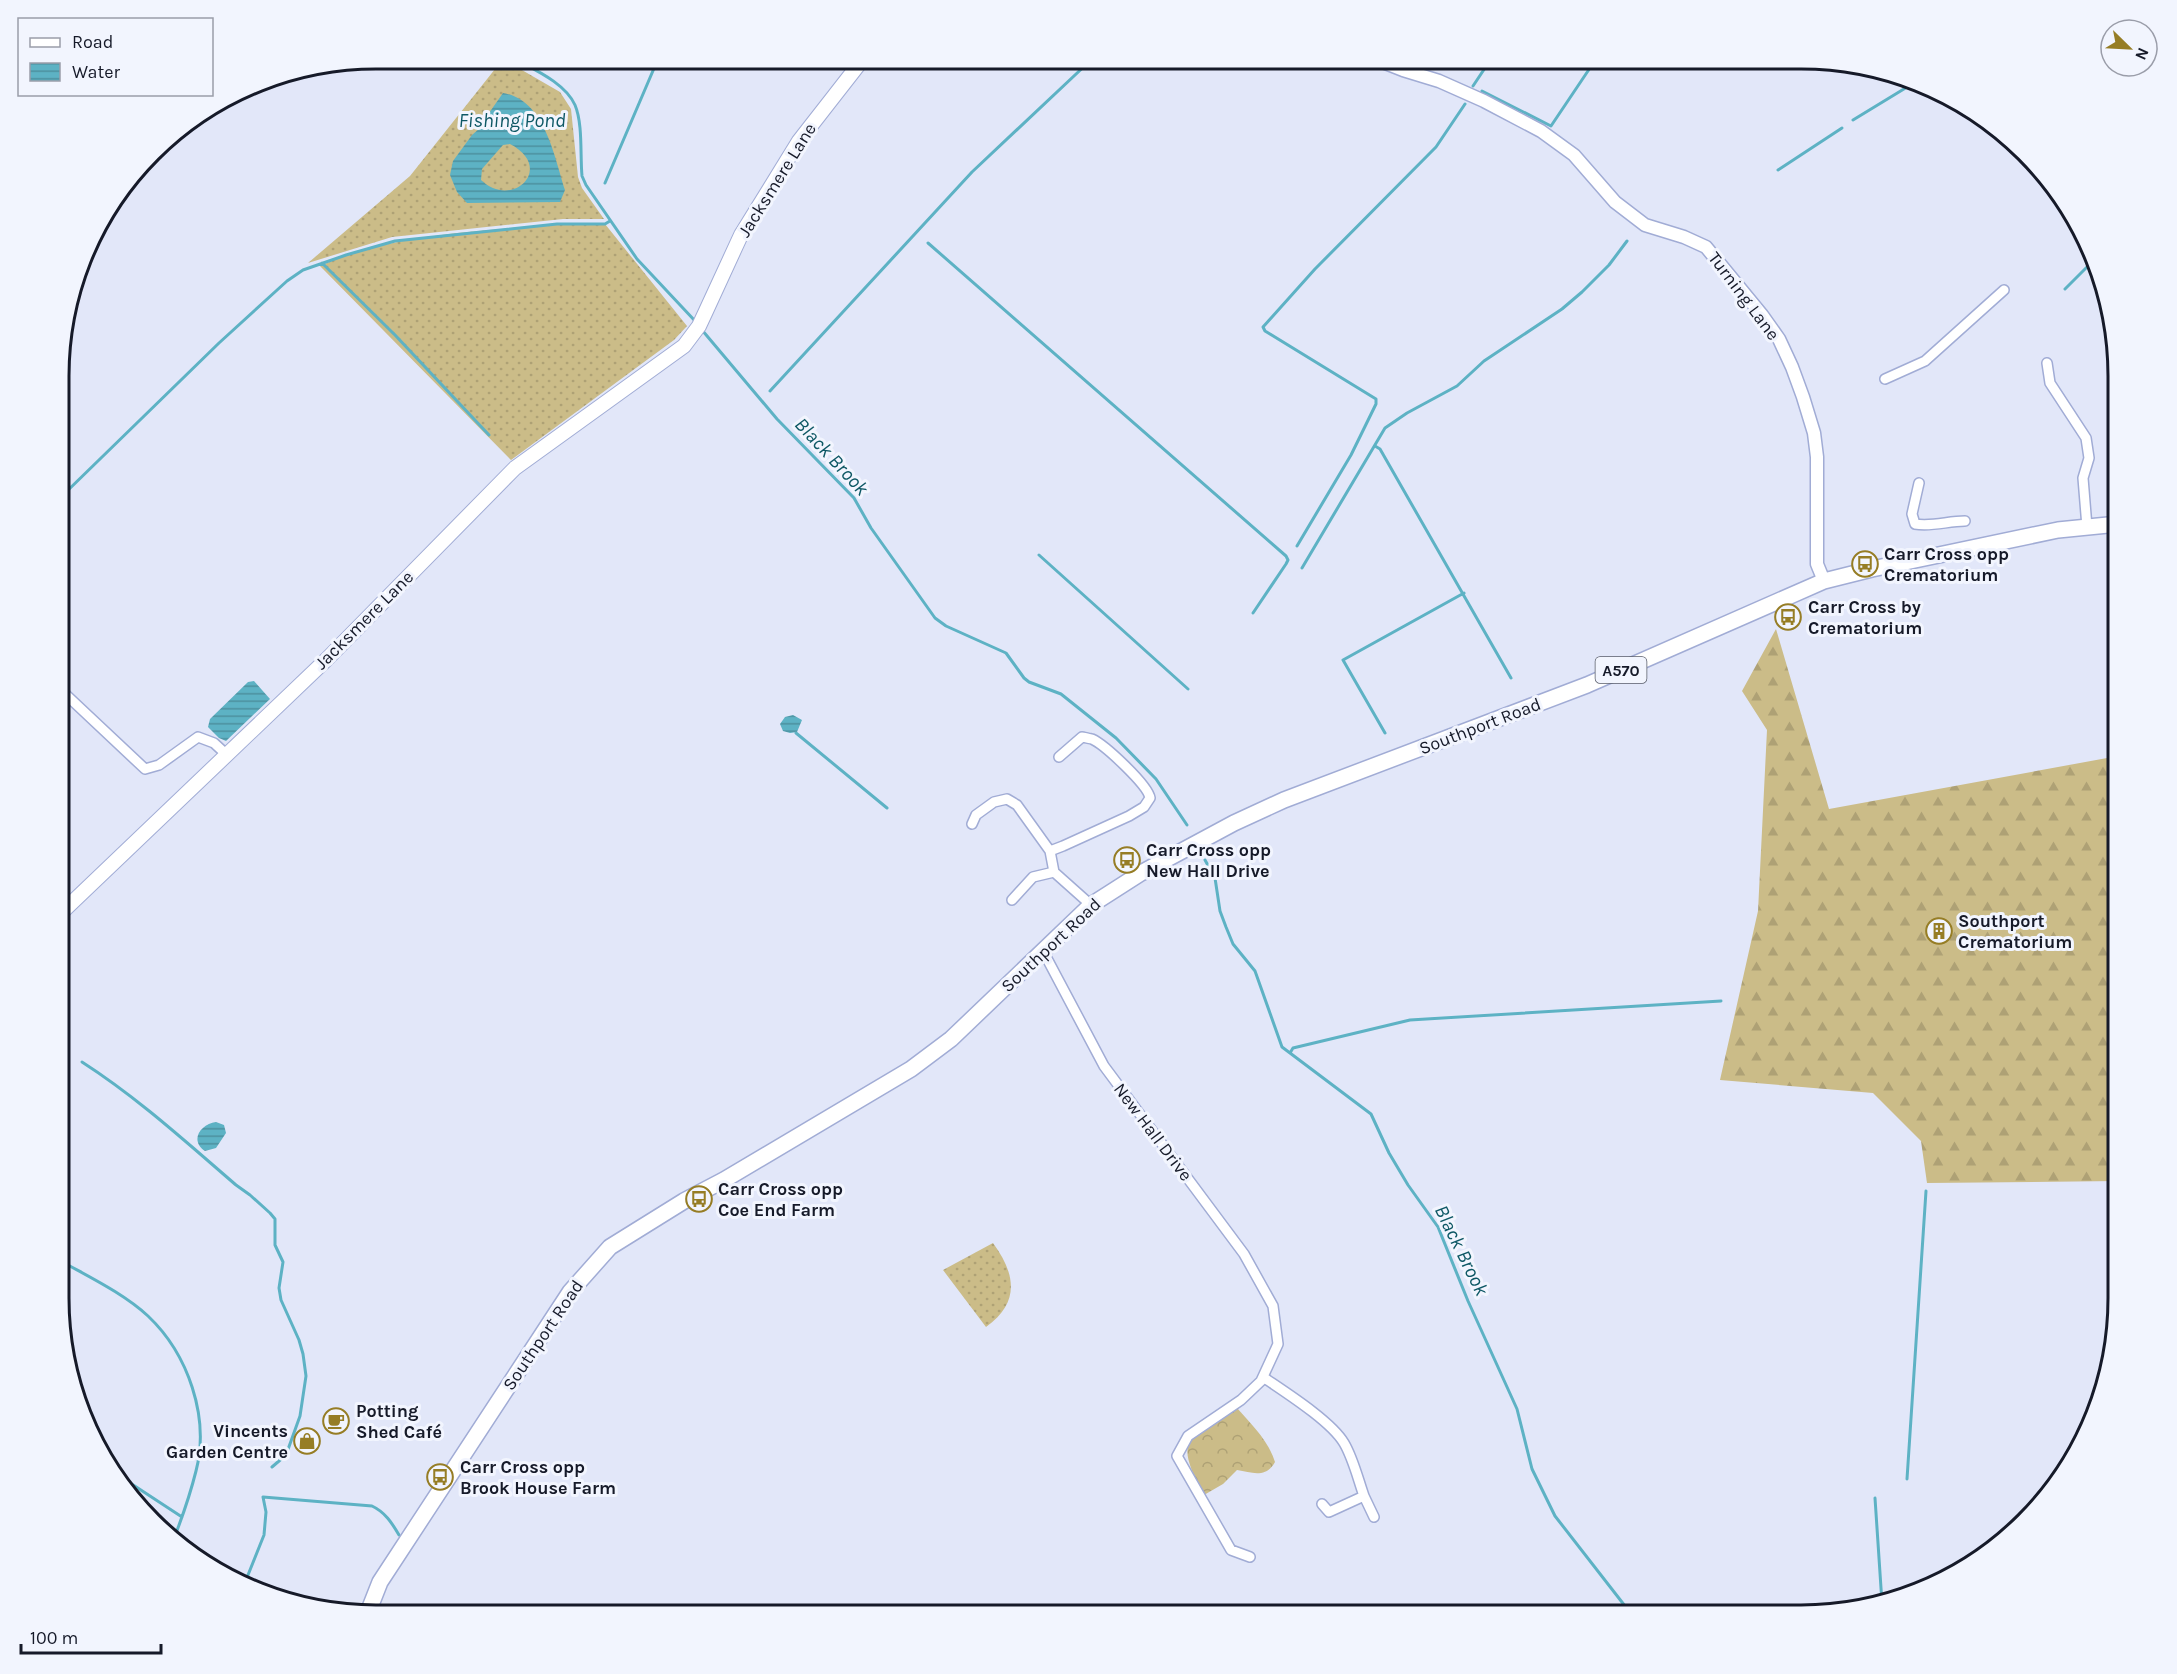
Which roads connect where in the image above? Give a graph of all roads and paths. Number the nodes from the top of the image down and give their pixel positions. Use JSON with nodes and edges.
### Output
{"nodes":[{"id":1,"x":855,"y":69,"type":"edge"},
{"id":2,"x":1403,"y":69,"type":"edge"},
{"id":3,"x":2004,"y":290,"type":"dead end"},
{"id":4,"x":2047,"y":363,"type":"dead end"},
{"id":5,"x":1885,"y":379,"type":"dead end"},
{"id":6,"x":1918,"y":483,"type":"dead end"},
{"id":7,"x":1965,"y":521,"type":"dead end"},
{"id":8,"x":2108,"y":525,"type":"edge"},
{"id":9,"x":2087,"y":527,"type":"junction"},
{"id":10,"x":1824,"y":581,"type":"junction"},
{"id":11,"x":69,"y":698,"type":"edge"},
{"id":12,"x":227,"y":755,"type":"junction"},
{"id":13,"x":1059,"y":757,"type":"dead end"},
{"id":14,"x":972,"y":824,"type":"dead end"},
{"id":15,"x":1050,"y":850,"type":"junction"},
{"id":16,"x":1054,"y":872,"type":"junction"},
{"id":17,"x":1012,"y":900,"type":"dead end"},
{"id":18,"x":69,"y":905,"type":"edge"},
{"id":19,"x":1091,"y":905,"type":"junction"},
{"id":20,"x":1043,"y":951,"type":"junction"},
{"id":21,"x":1261,"y":1380,"type":"junction"},
{"id":22,"x":1364,"y":1496,"type":"junction"},
{"id":23,"x":1322,"y":1504,"type":"dead end"},
{"id":24,"x":1374,"y":1517,"type":"dead end"},
{"id":25,"x":1250,"y":1557,"type":"dead end"},
{"id":26,"x":371,"y":1605,"type":"edge"}],
"edges":[{"from":1,"to":12,"type":"main road","name":"Jacksmere Lane"},
{"from":2,"to":10,"type":"street","name":"Turning Lane"},
{"from":3,"to":5,"type":"street"},
{"from":4,"to":9,"type":"street"},
{"from":6,"to":7,"type":"street"},
{"from":8,"to":9,"type":"highway","name":"Southport Road","number":"A570"},
{"from":9,"to":10,"type":"highway","name":"Southport Road","number":"A570"},
{"from":10,"to":19,"type":"highway","name":"Southport Road","number":"A570"},
{"from":11,"to":12,"type":"street"},
{"from":12,"to":18,"type":"main road","name":"Jacksmere Lane"},
{"from":13,"to":15,"type":"street"},
{"from":14,"to":15,"type":"street"},
{"from":15,"to":16,"type":"street"},
{"from":16,"to":17,"type":"street"},
{"from":16,"to":19,"type":"street"},
{"from":19,"to":20,"type":"highway","name":"Southport Road","number":"A570"},
{"from":20,"to":21,"type":"street","name":"New Hall Drive"},
{"from":20,"to":26,"type":"highway","name":"Southport Road","number":"A570"},
{"from":21,"to":22,"type":"street"},
{"from":21,"to":25,"type":"street"},
{"from":22,"to":23,"type":"street"},
{"from":22,"to":24,"type":"street"}]}
